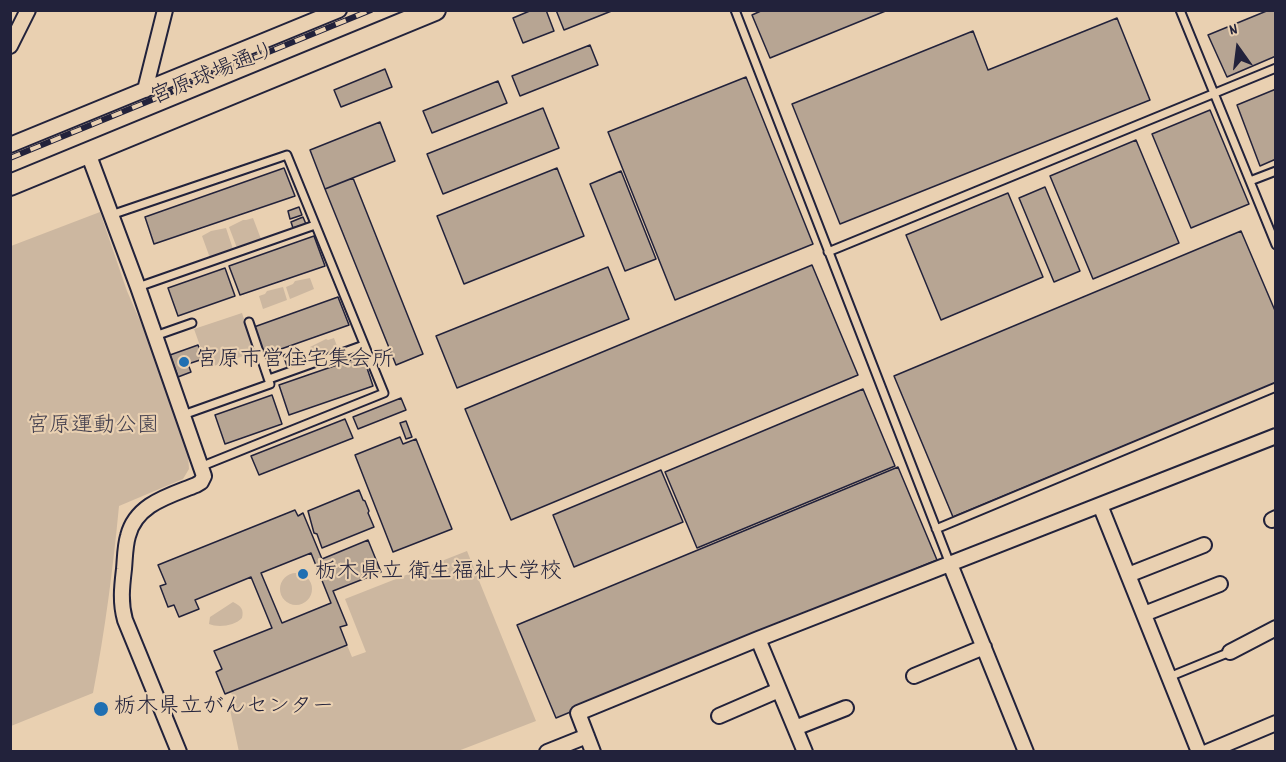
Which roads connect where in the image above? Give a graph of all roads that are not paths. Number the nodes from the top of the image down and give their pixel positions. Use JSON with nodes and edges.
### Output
{"nodes":[{"id":1,"x":28,"y":10,"type":"edge"},
{"id":2,"x":165,"y":10,"type":"edge"},
{"id":3,"x":339,"y":10,"type":"edge"},
{"id":4,"x":435,"y":10,"type":"edge"},
{"id":5,"x":735,"y":10,"type":"edge"},
{"id":6,"x":1180,"y":10,"type":"edge"},
{"id":7,"x":10,"y":46,"type":"edge"},
{"id":8,"x":1275,"y":68,"type":"edge"},
{"id":9,"x":145,"y":90,"type":"junction"},
{"id":10,"x":1214,"y":93,"type":"junction"},
{"id":11,"x":10,"y":145,"type":"edge"},
{"id":12,"x":88,"y":153,"type":"junction"},
{"id":13,"x":1275,"y":171,"type":"edge"},
{"id":14,"x":1250,"y":181,"type":"junction"},
{"id":15,"x":10,"y":185,"type":"edge"},
{"id":16,"x":111,"y":215,"type":"junction"},
{"id":17,"x":315,"y":225,"type":"junction"},
{"id":18,"x":1275,"y":245,"type":"edge"},
{"id":19,"x":828,"y":252,"type":"junction"},
{"id":20,"x":138,"y":287,"type":"junction"},
{"id":21,"x":249,"y":322,"type":"dead end"},
{"id":22,"x":192,"y":323,"type":"dead end"},
{"id":23,"x":155,"y":336,"type":"junction"},
{"id":24,"x":364,"y":345,"type":"junction"},
{"id":25,"x":268,"y":379,"type":"junction"},
{"id":26,"x":1275,"y":387,"type":"edge"},
{"id":27,"x":183,"y":415,"type":"junction"},
{"id":28,"x":1275,"y":436,"type":"edge"},
{"id":29,"x":200,"y":466,"type":"junction"},
{"id":30,"x":1100,"y":505,"type":"junction"},
{"id":31,"x":936,"y":529,"type":"junction"},
{"id":32,"x":1203,"y":545,"type":"dead end"},
{"id":33,"x":950,"y":564,"type":"junction"},
{"id":34,"x":1128,"y":575,"type":"junction"},
{"id":35,"x":1220,"y":584,"type":"dead end"},
{"id":36,"x":1144,"y":614,"type":"junction"},
{"id":37,"x":1275,"y":628,"type":"edge"},
{"id":38,"x":758,"y":639,"type":"junction"},
{"id":39,"x":984,"y":647,"type":"junction"},
{"id":40,"x":1230,"y":652,"type":"joint"},
{"id":41,"x":914,"y":676,"type":"dead end"},
{"id":42,"x":1169,"y":677,"type":"junction"},
{"id":43,"x":779,"y":690,"type":"junction"},
{"id":44,"x":846,"y":708,"type":"dead end"},
{"id":45,"x":719,"y":716,"type":"dead end"},
{"id":46,"x":1275,"y":723,"type":"edge"},
{"id":47,"x":795,"y":728,"type":"junction"},
{"id":48,"x":587,"y":736,"type":"junction"},
{"id":49,"x":179,"y":752,"type":"edge"},
{"id":50,"x":547,"y":752,"type":"edge"},
{"id":51,"x":593,"y":752,"type":"edge"},
{"id":52,"x":805,"y":752,"type":"edge"},
{"id":53,"x":1026,"y":752,"type":"edge"},
{"id":54,"x":1199,"y":752,"type":"edge"},
{"id":55,"x":1207,"y":752,"type":"edge"}],
"edges":[{"from":1,"to":7,"type":"street"},
{"from":2,"to":9,"type":"street"},
{"from":3,"to":9,"type":"street"},
{"from":4,"to":12,"type":"street","name":"宮原球場通り"},
{"from":5,"to":19,"type":"lane"},
{"from":6,"to":10,"type":"lane"},
{"from":8,"to":10,"type":"lane"},
{"from":9,"to":11,"type":"street"},
{"from":10,"to":14,"type":"lane"},
{"from":10,"to":19,"type":"lane"},
{"from":12,"to":15,"type":"street","name":"宮原球場通り"},
{"from":12,"to":16,"type":"street"},
{"from":13,"to":14,"type":"lane"},
{"from":14,"to":18,"type":"lane"},
{"from":16,"to":17,"type":"lane"},
{"from":16,"to":20,"type":"street"},
{"from":17,"to":20,"type":"lane"},
{"from":17,"to":24,"type":"lane"},
{"from":19,"to":31,"type":"lane"},
{"from":20,"to":23,"type":"street"},
{"from":21,"to":25,"type":"lane"},
{"from":22,"to":23,"type":"lane"},
{"from":23,"to":27,"type":"street"},
{"from":24,"to":25,"type":"lane"},
{"from":24,"to":29,"type":"lane"},
{"from":25,"to":27,"type":"lane"},
{"from":26,"to":31,"type":"lane"},
{"from":27,"to":29,"type":"street"},
{"from":28,"to":30,"type":"street"},
{"from":29,"to":49,"type":"street"},
{"from":30,"to":33,"type":"street"},
{"from":30,"to":34,"type":"street"},
{"from":31,"to":33,"type":"lane"},
{"from":32,"to":34,"type":"street"},
{"from":33,"to":38,"type":"street"},
{"from":33,"to":39,"type":"street"},
{"from":34,"to":36,"type":"street"},
{"from":35,"to":36,"type":"street"},
{"from":36,"to":42,"type":"street"},
{"from":37,"to":40,"type":"street"},
{"from":38,"to":43,"type":"street"},
{"from":38,"to":48,"type":"street"},
{"from":39,"to":41,"type":"street"},
{"from":39,"to":53,"type":"street"},
{"from":40,"to":42,"type":"lane"},
{"from":42,"to":54,"type":"street"},
{"from":43,"to":45,"type":"street"},
{"from":43,"to":47,"type":"street"},
{"from":44,"to":47,"type":"street"},
{"from":46,"to":55,"type":"street"},
{"from":47,"to":52,"type":"street"},
{"from":48,"to":50,"type":"street"},
{"from":48,"to":51,"type":"street"}]}
